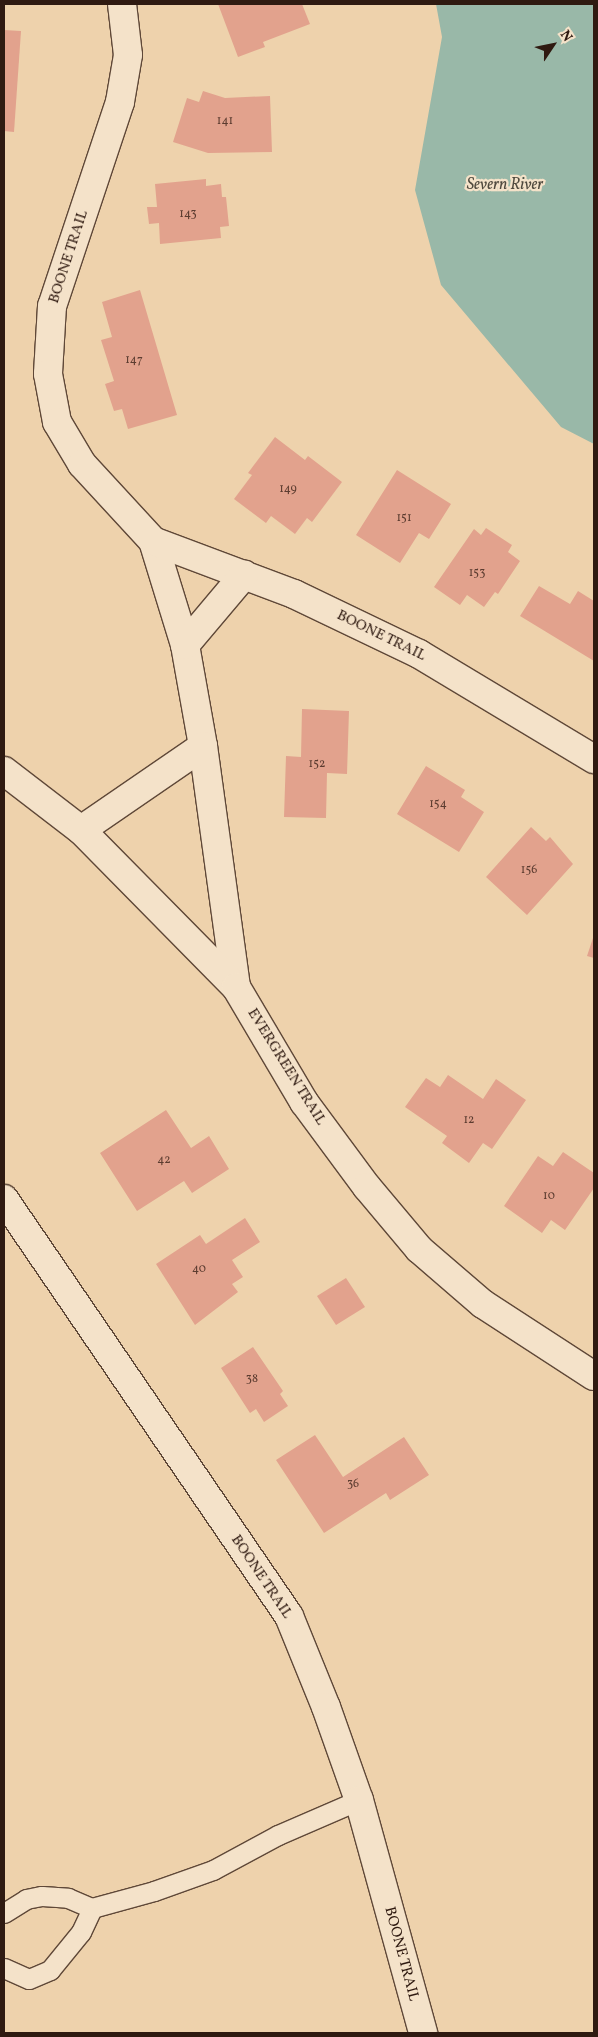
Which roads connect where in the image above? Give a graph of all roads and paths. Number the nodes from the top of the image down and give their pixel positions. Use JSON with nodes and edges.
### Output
{"nodes":[{"id":1,"x":122,"y":4,"type":"edge"},
{"id":2,"x":153,"y":541,"type":"junction"},
{"id":3,"x":244,"y":575,"type":"junction"},
{"id":4,"x":184,"y":645,"type":"junction"},
{"id":5,"x":203,"y":746,"type":"junction"},
{"id":6,"x":594,"y":759,"type":"edge"},
{"id":7,"x":4,"y":771,"type":"edge"},
{"id":8,"x":81,"y":830,"type":"junction"},
{"id":9,"x":236,"y":988,"type":"junction"},
{"id":10,"x":4,"y":1199,"type":"edge"},
{"id":11,"x":594,"y":1376,"type":"edge"},
{"id":12,"x":359,"y":1800,"type":"junction"},
{"id":13,"x":92,"y":1908,"type":"junction"},
{"id":14,"x":4,"y":1913,"type":"edge"},
{"id":15,"x":4,"y":1968,"type":"edge"},
{"id":16,"x":422,"y":2033,"type":"edge"}],
"edges":[{"from":1,"to":2,"type":"street","name":"BOONE TRAIL"},
{"from":2,"to":3,"type":"street","name":"BOONE TRAIL"},
{"from":2,"to":4,"type":"street","name":"BOONE TRAIL"},
{"from":3,"to":4,"type":"street"},
{"from":3,"to":6,"type":"street","name":"BOONE TRAIL"},
{"from":4,"to":5,"type":"street","name":"BOONE TRAIL"},
{"from":5,"to":8,"type":"street"},
{"from":5,"to":9,"type":"street","name":"BOONE TRAIL"},
{"from":7,"to":8,"type":"street","name":"EVERGREEN TRAIL"},
{"from":8,"to":9,"type":"street","name":"EVERGREEN TRAIL"},
{"from":9,"to":11,"type":"street","name":"EVERGREEN TRAIL"},
{"from":10,"to":12,"type":"street","name":"BOONE TRAIL"},
{"from":12,"to":13,"type":"lane"},
{"from":12,"to":16,"type":"street","name":"BOONE TRAIL"},
{"from":13,"to":14,"type":"lane"},
{"from":13,"to":15,"type":"lane"}]}
